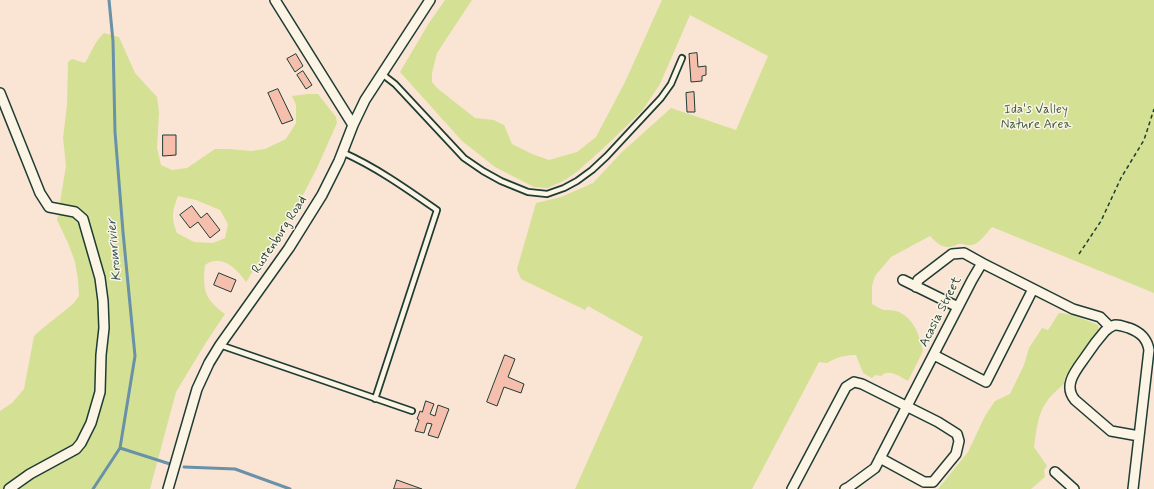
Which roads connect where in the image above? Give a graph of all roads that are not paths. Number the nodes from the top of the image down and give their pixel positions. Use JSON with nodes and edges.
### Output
{"nodes":[{"id":1,"x":275,"y":0,"type":"edge"},
{"id":2,"x":430,"y":0,"type":"edge"},
{"id":3,"x":682,"y":58,"type":"dead end"},
{"id":4,"x":382,"y":74,"type":"junction"},
{"id":5,"x":0,"y":93,"type":"edge"},
{"id":6,"x":353,"y":125,"type":"junction"},
{"id":7,"x":342,"y":152,"type":"junction"},
{"id":8,"x":982,"y":263,"type":"junction"},
{"id":9,"x":902,"y":280,"type":"dead end"},
{"id":10,"x":916,"y":287,"type":"junction"},
{"id":11,"x":1033,"y":289,"type":"junction"},
{"id":12,"x":958,"y":307,"type":"junction"},
{"id":13,"x":1110,"y":327,"type":"junction"},
{"id":14,"x":220,"y":345,"type":"junction"},
{"id":15,"x":934,"y":355,"type":"junction"},
{"id":16,"x":375,"y":399,"type":"junction"},
{"id":17,"x":907,"y":407,"type":"junction"},
{"id":18,"x":412,"y":411,"type":"dead end"},
{"id":19,"x":1139,"y":436,"type":"junction"},
{"id":20,"x":880,"y":458,"type":"junction"},
{"id":21,"x":1055,"y":472,"type":"dead end"},
{"id":22,"x":860,"y":485,"type":"edge"},
{"id":23,"x":9,"y":489,"type":"edge"},
{"id":24,"x":168,"y":489,"type":"edge"},
{"id":25,"x":792,"y":489,"type":"edge"},
{"id":26,"x":846,"y":489,"type":"edge"},
{"id":27,"x":1074,"y":489,"type":"edge"},
{"id":28,"x":1133,"y":489,"type":"edge"}],
"edges":[{"from":1,"to":6,"type":"street"},
{"from":2,"to":4,"type":"street","name":"Rustenburg Road"},
{"from":3,"to":4,"type":"lane"},
{"from":4,"to":6,"type":"street","name":"Rustenburg Road"},
{"from":5,"to":23,"type":"street"},
{"from":6,"to":7,"type":"street","name":"Rustenburg Road"},
{"from":7,"to":14,"type":"street","name":"Rustenburg Road"},
{"from":7,"to":16,"type":"lane"},
{"from":8,"to":10,"type":"street"},
{"from":8,"to":11,"type":"street"},
{"from":8,"to":12,"type":"street","name":"Acasia Street"},
{"from":9,"to":10,"type":"street"},
{"from":10,"to":12,"type":"street"},
{"from":11,"to":13,"type":"street"},
{"from":11,"to":15,"type":"street"},
{"from":12,"to":15,"type":"street","name":"Acasia Street"},
{"from":13,"to":19,"type":"street"},
{"from":13,"to":19,"type":"street"},
{"from":14,"to":16,"type":"lane"},
{"from":14,"to":24,"type":"street","name":"Rustenburg Road"},
{"from":15,"to":17,"type":"street","name":"Acasia Street"},
{"from":16,"to":18,"type":"lane"},
{"from":17,"to":20,"type":"street","name":"Acasia Street"},
{"from":17,"to":20,"type":"street"},
{"from":17,"to":25,"type":"street"},
{"from":19,"to":28,"type":"street"},
{"from":20,"to":22,"type":"street","name":"Acasia Street"},
{"from":21,"to":27,"type":"street"},
{"from":22,"to":26,"type":"street","name":"Acasia Street"}]}
